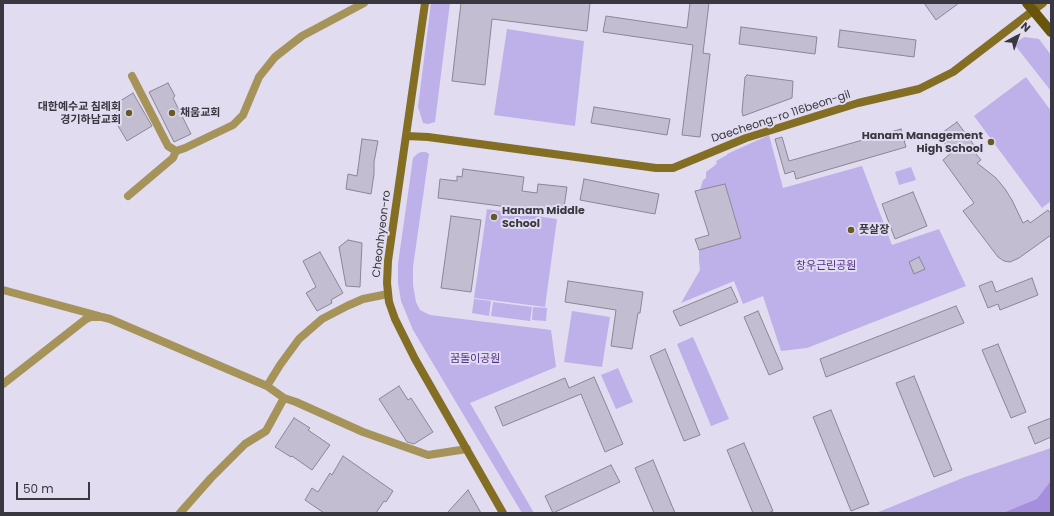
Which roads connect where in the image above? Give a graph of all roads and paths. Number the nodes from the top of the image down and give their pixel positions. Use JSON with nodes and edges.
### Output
{"nodes":[{"id":1,"x":364,"y":3,"type":"edge"},
{"id":2,"x":425,"y":3,"type":"edge"},
{"id":3,"x":1043,"y":3,"type":"edge"},
{"id":4,"x":1030,"y":7,"type":"edge"},
{"id":5,"x":1051,"y":32,"type":"edge"},
{"id":6,"x":132,"y":76,"type":"dead end"},
{"id":7,"x":407,"y":136,"type":"junction"},
{"id":8,"x":176,"y":151,"type":"junction"},
{"id":9,"x":128,"y":196,"type":"dead end"},
{"id":10,"x":3,"y":290,"type":"edge"},
{"id":11,"x":388,"y":294,"type":"junction"},
{"id":12,"x":102,"y":317,"type":"junction"},
{"id":13,"x":3,"y":384,"type":"edge"},
{"id":14,"x":267,"y":386,"type":"junction"},
{"id":15,"x":284,"y":398,"type":"junction"},
{"id":16,"x":467,"y":449,"type":"junction"},
{"id":17,"x":180,"y":513,"type":"edge"},
{"id":18,"x":503,"y":513,"type":"edge"}],
"edges":[{"from":1,"to":8,"type":"street"},
{"from":2,"to":7,"type":"main road","name":"Cheonhyeon-ro"},
{"from":3,"to":4,"type":"main road","name":"Daecheong-ro 116beon-gil"},
{"from":4,"to":5,"type":"main road"},
{"from":4,"to":7,"type":"main road","name":"Daecheong-ro 116beon-gil"},
{"from":6,"to":8,"type":"street"},
{"from":7,"to":11,"type":"main road","name":"Cheonhyeon-ro"},
{"from":8,"to":9,"type":"street"},
{"from":10,"to":12,"type":"street"},
{"from":11,"to":14,"type":"street"},
{"from":11,"to":16,"type":"main road","name":"Cheonhyeon-ro"},
{"from":12,"to":13,"type":"street"},
{"from":12,"to":14,"type":"street"},
{"from":14,"to":15,"type":"street"},
{"from":15,"to":16,"type":"street"},
{"from":15,"to":17,"type":"street"},
{"from":16,"to":18,"type":"main road","name":"Cheonhyeon-ro"}]}
